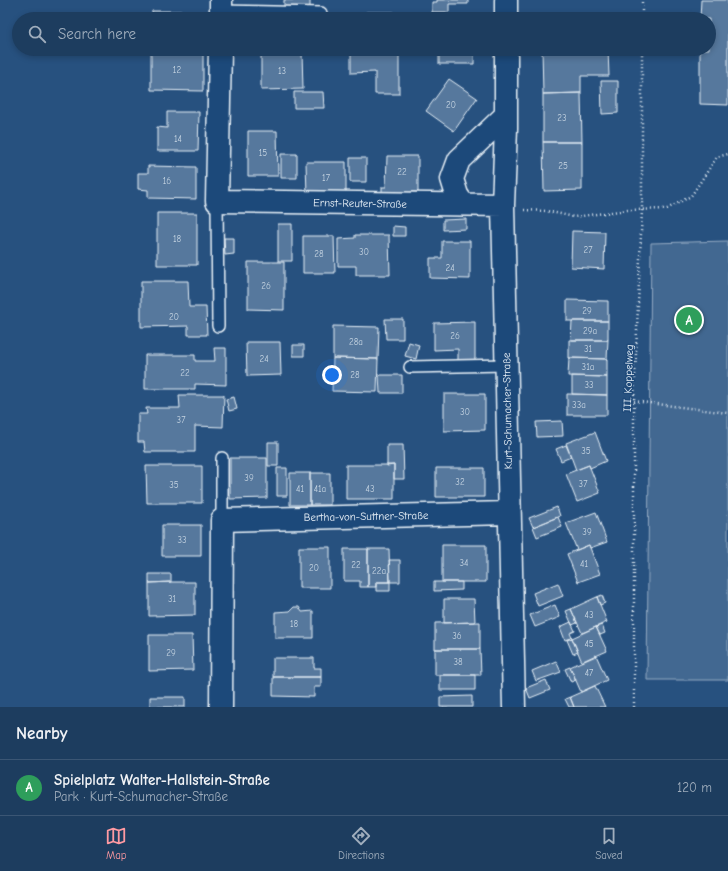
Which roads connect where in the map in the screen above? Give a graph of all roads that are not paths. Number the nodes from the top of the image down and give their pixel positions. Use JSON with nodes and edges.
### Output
{"nodes":[{"id":1,"x":506,"y":0,"type":"edge"},
{"id":2,"x":221,"y":10,"type":"edge"},
{"id":3,"x":288,"y":12,"type":"edge"},
{"id":4,"x":506,"y":12,"type":"edge"},
{"id":5,"x":220,"y":56,"type":"edge"},
{"id":6,"x":506,"y":56,"type":"edge"},
{"id":7,"x":506,"y":114,"type":"junction"},
{"id":8,"x":217,"y":201,"type":"junction"},
{"id":9,"x":463,"y":204,"type":"junction"},
{"id":10,"x":503,"y":208,"type":"junction"},
{"id":11,"x":218,"y":326,"type":"dead end"},
{"id":12,"x":506,"y":366,"type":"junction"},
{"id":13,"x":410,"y":367,"type":"dead end"},
{"id":14,"x":222,"y":458,"type":"dead end"},
{"id":15,"x":509,"y":513,"type":"junction"},
{"id":16,"x":222,"y":520,"type":"junction"},
{"id":17,"x":221,"y":707,"type":"edge"},
{"id":18,"x":514,"y":707,"type":"edge"}],
"edges":[{"from":1,"to":4,"type":"street"},
{"from":2,"to":3,"type":"lane"},
{"from":5,"to":8,"type":"street"},
{"from":6,"to":7,"type":"street","name":"Kurt-Schumacher-Straße"},
{"from":7,"to":9,"type":"street"},
{"from":7,"to":10,"type":"street","name":"Kurt-Schumacher-Straße"},
{"from":8,"to":9,"type":"street","name":"Ernst-Reuter-Straße"},
{"from":8,"to":11,"type":"lane"},
{"from":9,"to":10,"type":"street","name":"Ernst-Reuter-Straße"},
{"from":10,"to":12,"type":"street","name":"Kurt-Schumacher-Straße"},
{"from":12,"to":13,"type":"lane"},
{"from":12,"to":15,"type":"street","name":"Kurt-Schumacher-Straße"},
{"from":14,"to":16,"type":"lane"},
{"from":15,"to":16,"type":"street","name":"Bertha-von-Suttner-Straße"},
{"from":15,"to":18,"type":"street","name":"Kurt-Schumacher-Straße"},
{"from":16,"to":17,"type":"street"}]}
